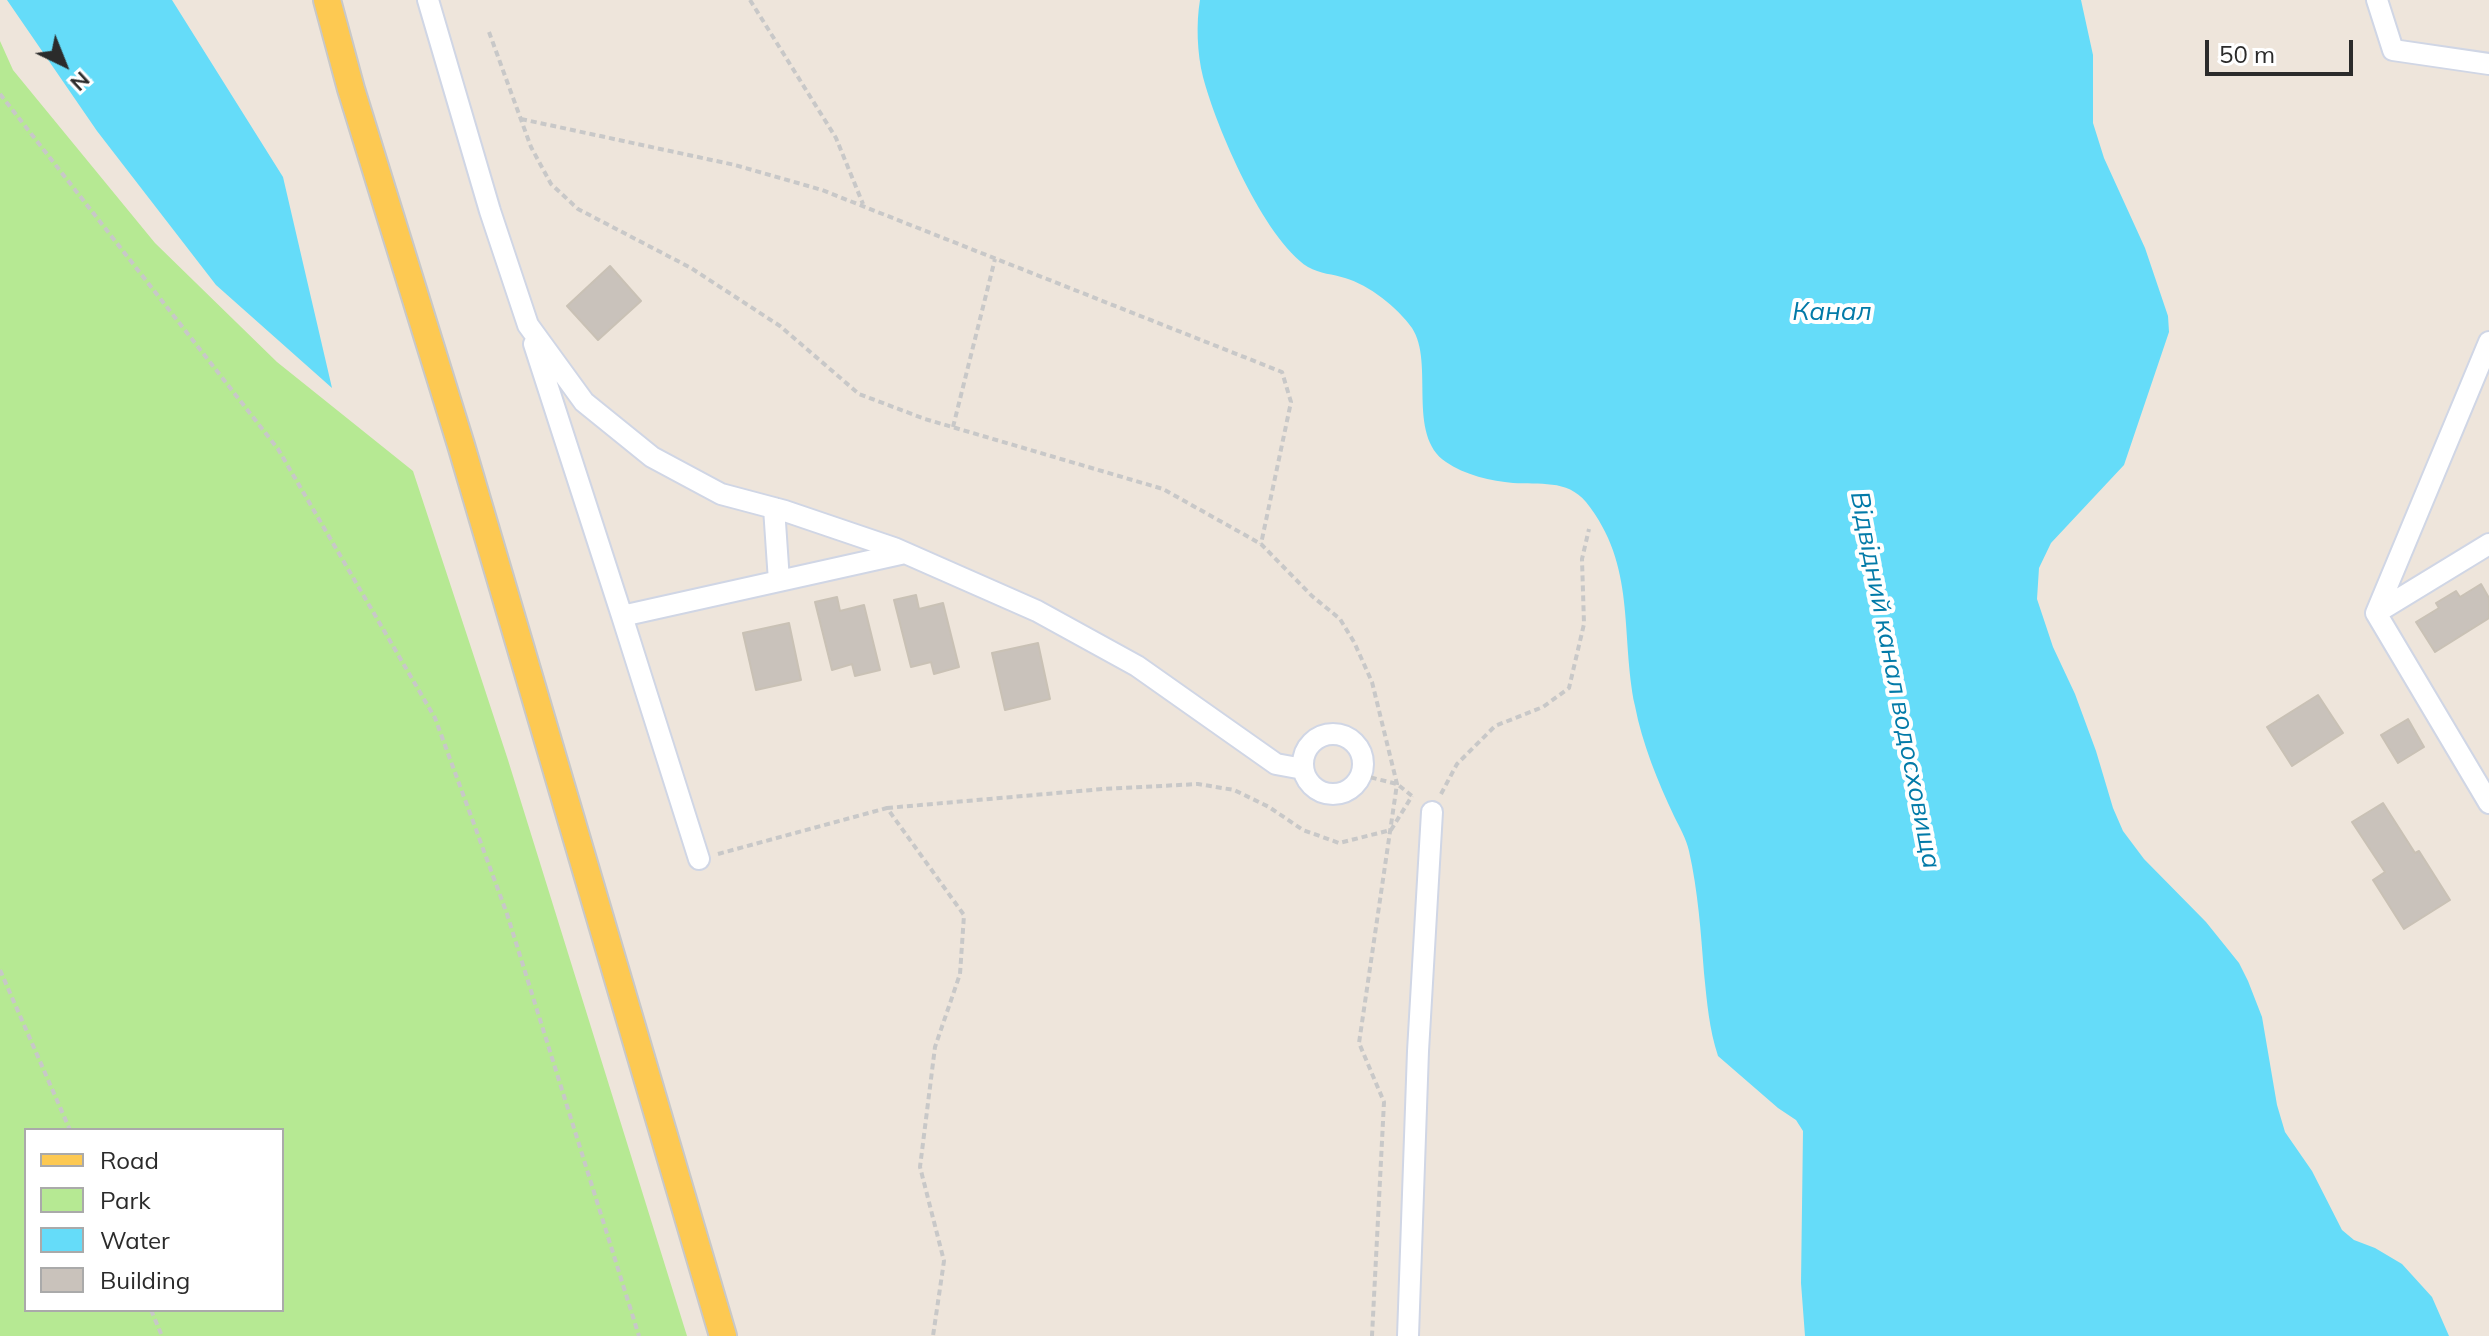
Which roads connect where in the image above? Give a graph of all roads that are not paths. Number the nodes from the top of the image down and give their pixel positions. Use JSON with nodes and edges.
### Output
{"nodes":[{"id":1,"x":327,"y":0,"type":"edge"},
{"id":2,"x":428,"y":0,"type":"edge"},
{"id":3,"x":2377,"y":0,"type":"edge"},
{"id":4,"x":2489,"y":64,"type":"edge"},
{"id":5,"x":528,"y":325,"type":"junction"},
{"id":6,"x":2489,"y":342,"type":"edge"},
{"id":7,"x":774,"y":508,"type":"junction"},
{"id":8,"x":2489,"y":544,"type":"edge"},
{"id":9,"x":905,"y":553,"type":"junction"},
{"id":10,"x":779,"y":581,"type":"junction"},
{"id":11,"x":2376,"y":613,"type":"junction"},
{"id":12,"x":622,"y":616,"type":"junction"},
{"id":13,"x":1303,"y":769,"type":"junction"},
{"id":14,"x":2489,"y":803,"type":"edge"},
{"id":15,"x":1432,"y":812,"type":"road end"},
{"id":16,"x":699,"y":859,"type":"road end"},
{"id":17,"x":723,"y":1336,"type":"edge"},
{"id":18,"x":1408,"y":1336,"type":"edge"}],
"edges":[{"from":1,"to":17,"type":"main road"},
{"from":2,"to":5,"type":"street"},
{"from":3,"to":4,"type":"street"},
{"from":5,"to":7,"type":"street"},
{"from":5,"to":12,"type":"street"},
{"from":6,"to":11,"type":"street"},
{"from":7,"to":9,"type":"street"},
{"from":7,"to":10,"type":"street"},
{"from":8,"to":11,"type":"street"},
{"from":9,"to":10,"type":"street"},
{"from":9,"to":13,"type":"street"},
{"from":10,"to":12,"type":"street"},
{"from":11,"to":14,"type":"street"},
{"from":12,"to":16,"type":"street"},
{"from":13,"to":13,"type":"street"},
{"from":15,"to":18,"type":"street"}]}
